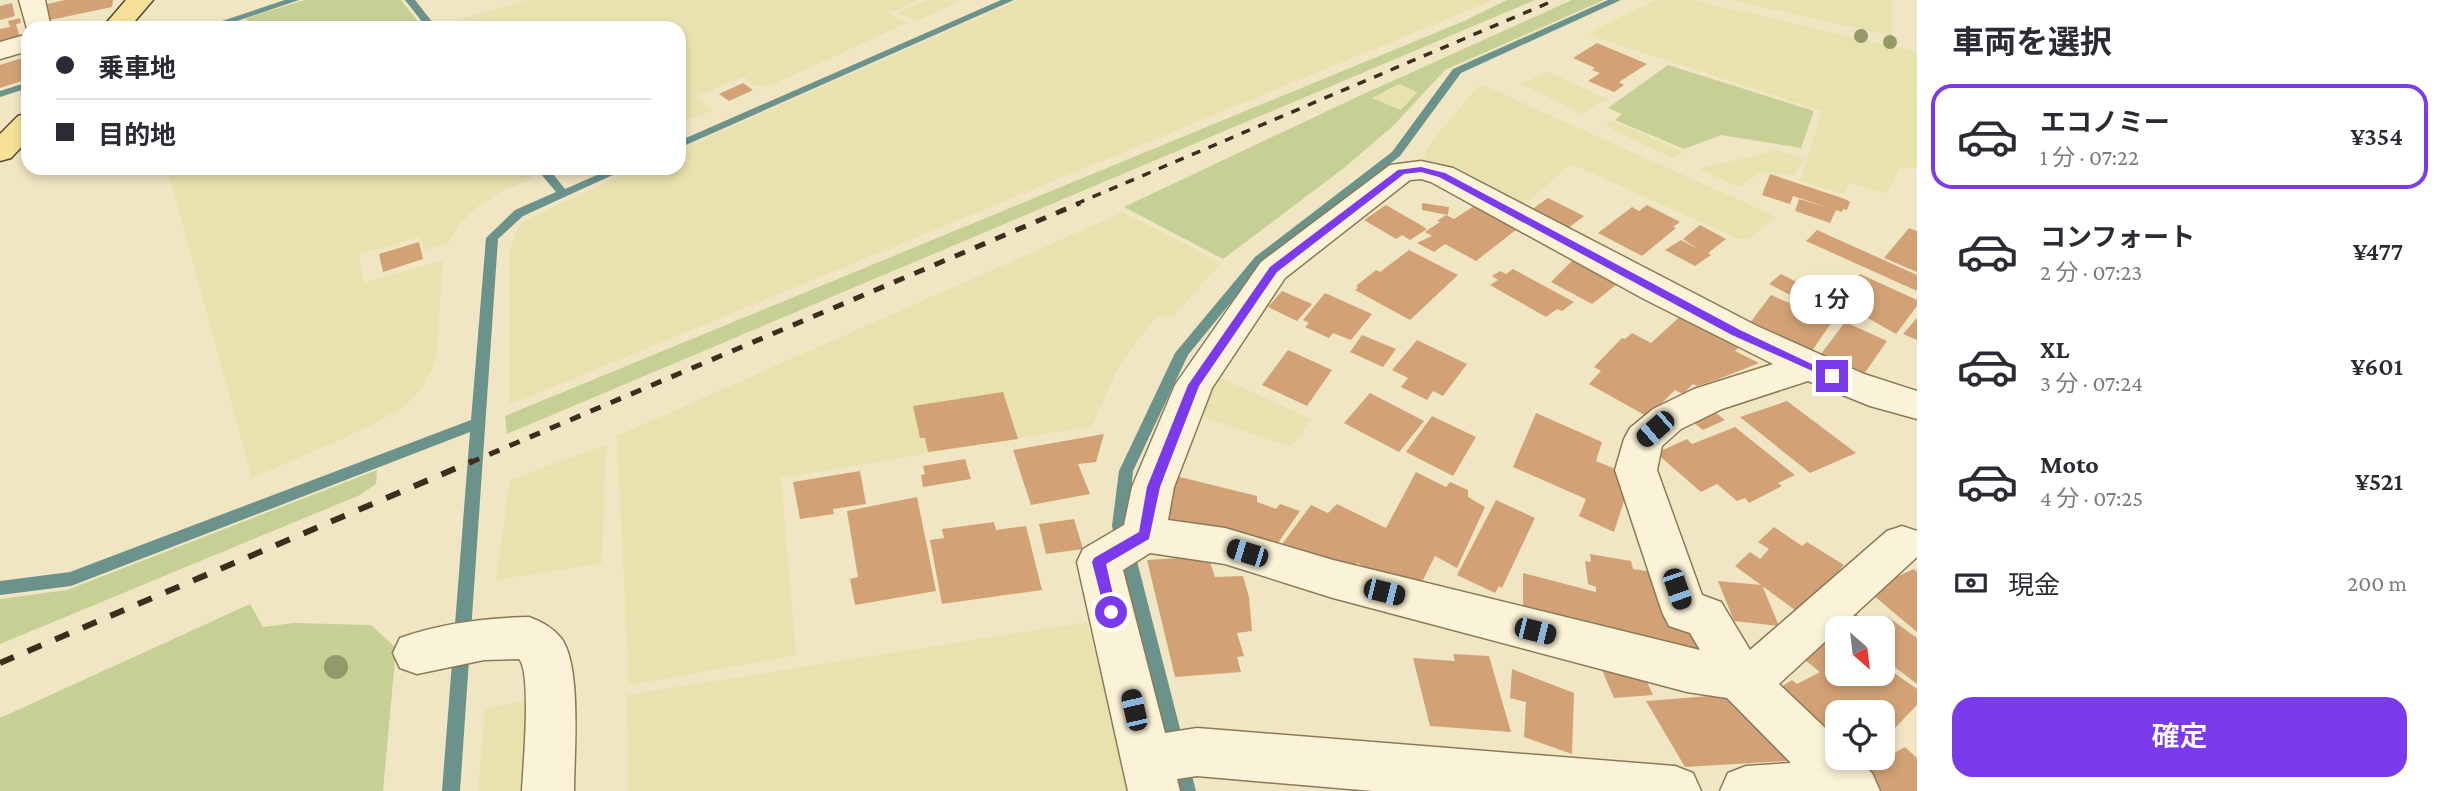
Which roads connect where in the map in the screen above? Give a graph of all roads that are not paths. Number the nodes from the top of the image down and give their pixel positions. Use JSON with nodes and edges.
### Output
{"nodes":[{"id":1,"x":32,"y":0,"type":"edge"},
{"id":2,"x":140,"y":0,"type":"edge"},
{"id":3,"x":36,"y":21,"type":"edge"},
{"id":4,"x":121,"y":21,"type":"edge"},
{"id":5,"x":21,"y":44,"type":"edge"},
{"id":6,"x":0,"y":51,"type":"edge"},
{"id":7,"x":21,"y":130,"type":"edge"},
{"id":8,"x":0,"y":152,"type":"edge"},
{"id":9,"x":1811,"y":366,"type":"junction"},
{"id":10,"x":1917,"y":405,"type":"edge"},
{"id":11,"x":1131,"y":543,"type":"junction"},
{"id":12,"x":1902,"y":544,"type":"dead end"},
{"id":13,"x":426,"y":651,"type":"dead end"},
{"id":14,"x":1740,"y":678,"type":"junction"},
{"id":15,"x":1165,"y":765,"type":"edge"},
{"id":16,"x":1851,"y":788,"type":"edge"},
{"id":17,"x":548,"y":791,"type":"edge"},
{"id":18,"x":1675,"y":791,"type":"edge"},
{"id":19,"x":1746,"y":791,"type":"edge"}],
"edges":[{"from":1,"to":3,"type":"street"},
{"from":2,"to":4,"type":"main road"},
{"from":5,"to":6,"type":"street"},
{"from":7,"to":8,"type":"main road"},
{"from":9,"to":10,"type":"street"},
{"from":9,"to":11,"type":"street"},
{"from":9,"to":14,"type":"street"},
{"from":11,"to":14,"type":"street"},
{"from":11,"to":15,"type":"street"},
{"from":12,"to":14,"type":"street"},
{"from":13,"to":17,"type":"street"},
{"from":14,"to":16,"type":"street"},
{"from":15,"to":18,"type":"street"},
{"from":16,"to":19,"type":"street"}]}
